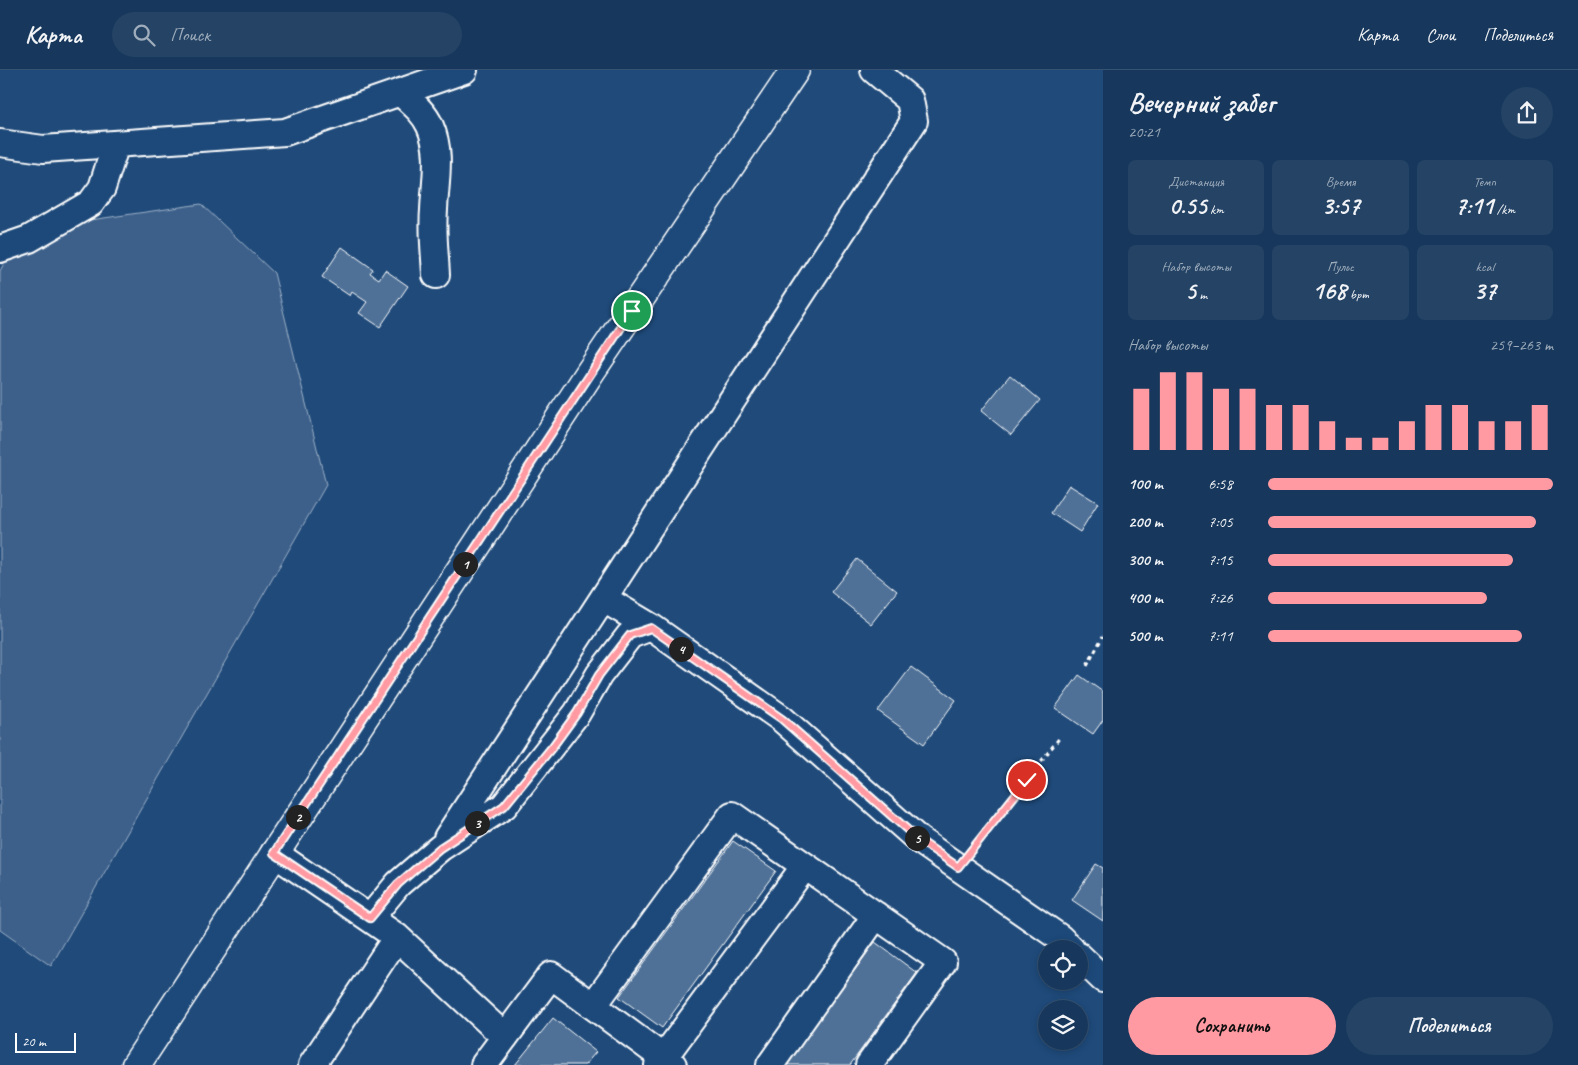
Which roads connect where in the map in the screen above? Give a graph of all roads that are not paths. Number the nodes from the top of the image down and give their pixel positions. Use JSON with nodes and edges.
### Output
{"nodes":[{"id":1,"x":464,"y":70,"type":"edge"},
{"id":2,"x":795,"y":70,"type":"edge"},
{"id":3,"x":874,"y":70,"type":"edge"},
{"id":4,"x":400,"y":92,"type":"junction"},
{"id":5,"x":0,"y":143,"type":"edge"},
{"id":6,"x":116,"y":144,"type":"junction"},
{"id":7,"x":0,"y":249,"type":"edge"},
{"id":8,"x":436,"y":275,"type":"dead end"},
{"id":9,"x":604,"y":599,"type":"junction"},
{"id":10,"x":651,"y":628,"type":"junction"},
{"id":11,"x":440,"y":848,"type":"junction"},
{"id":12,"x":274,"y":853,"type":"junction"},
{"id":13,"x":805,"y":866,"type":"junction"},
{"id":14,"x":876,"y":915,"type":"junction"},
{"id":15,"x":370,"y":918,"type":"junction"},
{"id":16,"x":397,"y":937,"type":"junction"},
{"id":17,"x":1062,"y":940,"type":"edge"},
{"id":18,"x":1088,"y":964,"type":"edge"},
{"id":19,"x":1103,"y":978,"type":"edge"},
{"id":20,"x":593,"y":1006,"type":"junction"},
{"id":21,"x":505,"y":1037,"type":"junction"},
{"id":22,"x":665,"y":1063,"type":"edge"},
{"id":23,"x":136,"y":1065,"type":"edge"},
{"id":24,"x":312,"y":1065,"type":"edge"},
{"id":25,"x":484,"y":1065,"type":"edge"},
{"id":26,"x":770,"y":1065,"type":"edge"},
{"id":27,"x":869,"y":1065,"type":"edge"}],
"edges":[{"from":1,"to":4,"type":"street"},
{"from":2,"to":12,"type":"main road"},
{"from":3,"to":9,"type":"street"},
{"from":4,"to":6,"type":"street"},
{"from":4,"to":8,"type":"street"},
{"from":5,"to":6,"type":"street"},
{"from":6,"to":7,"type":"street"},
{"from":9,"to":10,"type":"street"},
{"from":9,"to":11,"type":"street"},
{"from":10,"to":11,"type":"street"},
{"from":10,"to":17,"type":"street"},
{"from":11,"to":15,"type":"street"},
{"from":12,"to":15,"type":"street"},
{"from":12,"to":23,"type":"main road"},
{"from":13,"to":14,"type":"street"},
{"from":13,"to":20,"type":"street"},
{"from":13,"to":22,"type":"street"},
{"from":14,"to":26,"type":"street"},
{"from":14,"to":27,"type":"street"},
{"from":15,"to":16,"type":"street"},
{"from":16,"to":21,"type":"street"},
{"from":16,"to":24,"type":"street"},
{"from":18,"to":19,"type":"street"},
{"from":20,"to":21,"type":"street"},
{"from":20,"to":22,"type":"street"},
{"from":21,"to":25,"type":"street"}]}
